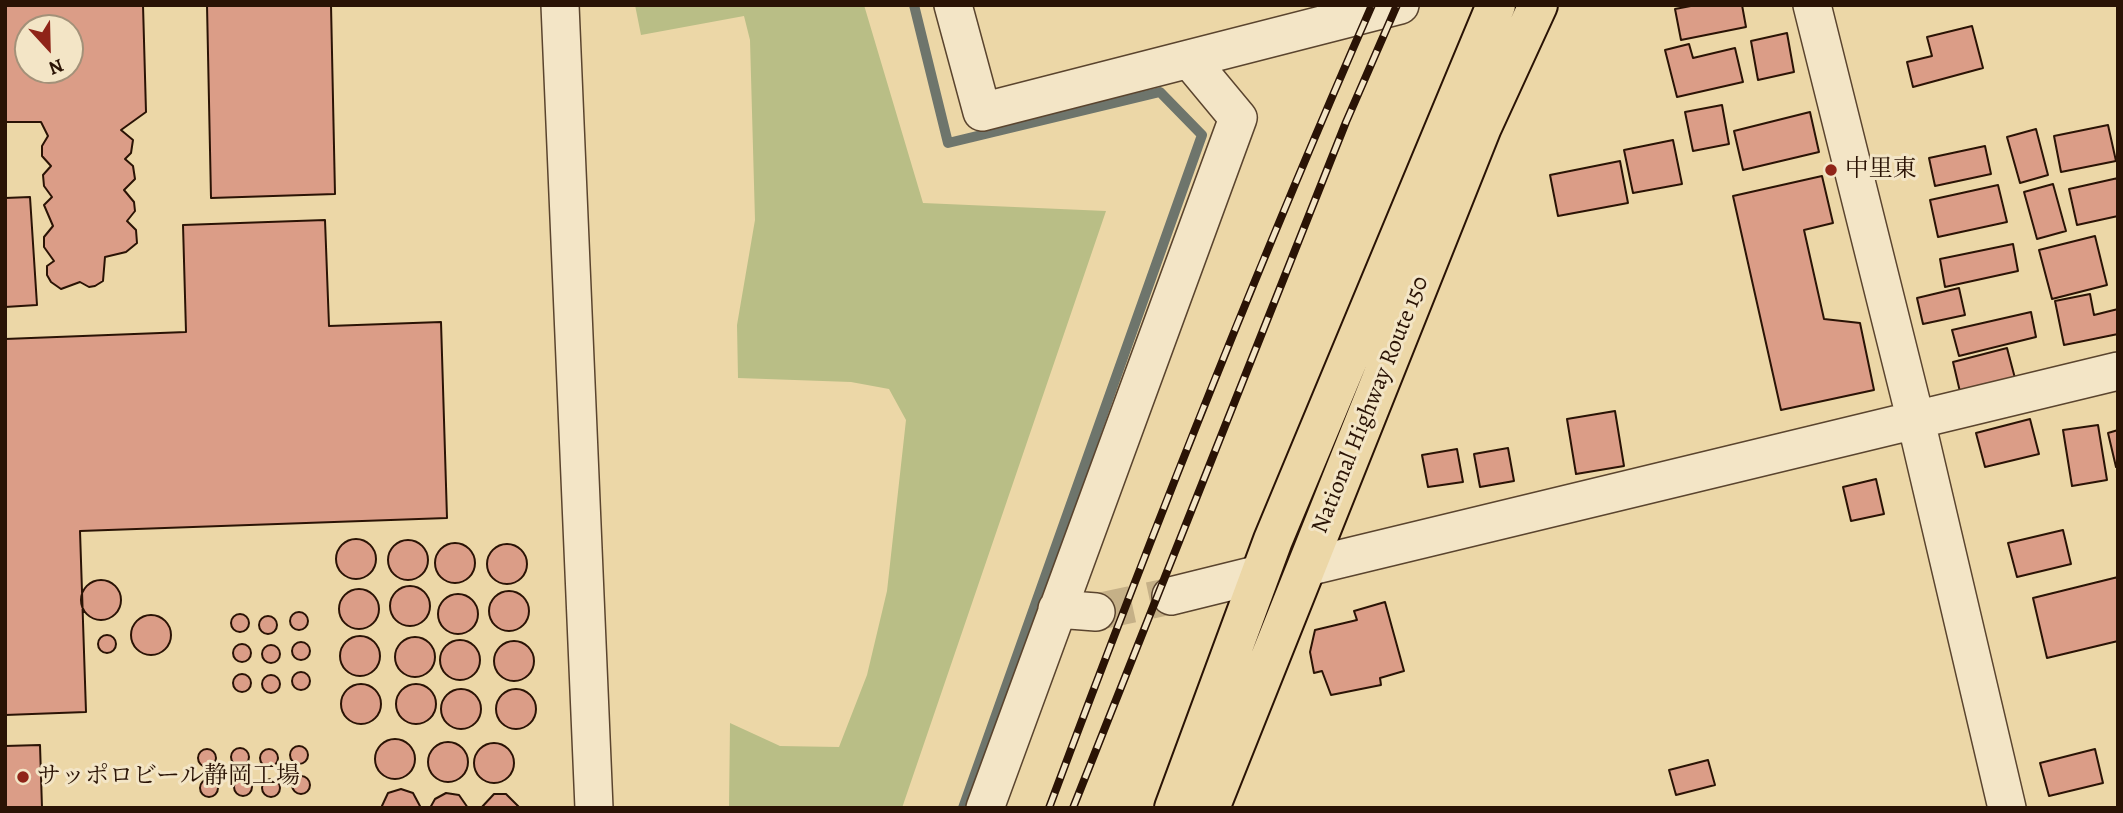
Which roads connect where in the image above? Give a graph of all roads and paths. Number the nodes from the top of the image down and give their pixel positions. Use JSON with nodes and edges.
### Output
{"nodes":[{"id":1,"x":560,"y":5,"type":"edge"},
{"id":2,"x":953,"y":5,"type":"edge"},
{"id":3,"x":1400,"y":5,"type":"edge"},
{"id":4,"x":1496,"y":5,"type":"edge"},
{"id":5,"x":1538,"y":5,"type":"edge"},
{"id":6,"x":1812,"y":5,"type":"edge"},
{"id":7,"x":1189,"y":59,"type":"junction"},
{"id":8,"x":2118,"y":371,"type":"edge"},
{"id":9,"x":1916,"y":421,"type":"junction"},
{"id":10,"x":1307,"y":567,"type":"junction"},
{"id":11,"x":1260,"y":574,"type":"junction"},
{"id":12,"x":1171,"y":596,"type":"tunnel mouth"},
{"id":13,"x":1057,"y":609,"type":"junction"},
{"id":14,"x":1096,"y":612,"type":"tunnel mouth"},
{"id":15,"x":594,"y":808,"type":"edge"},
{"id":16,"x":985,"y":808,"type":"edge"},
{"id":17,"x":1174,"y":808,"type":"edge"},
{"id":18,"x":1210,"y":808,"type":"edge"},
{"id":19,"x":2007,"y":808,"type":"edge"}],
"edges":[{"from":1,"to":15,"type":"street"},
{"from":2,"to":7,"type":"street"},
{"from":3,"to":7,"type":"street"},
{"from":4,"to":11,"type":"highway","name":"National Highway Route 150"},
{"from":5,"to":10,"type":"highway","name":"National Highway Route 150"},
{"from":6,"to":9,"type":"street"},
{"from":7,"to":13,"type":"street"},
{"from":8,"to":9,"type":"street"},
{"from":9,"to":10,"type":"street"},
{"from":9,"to":19,"type":"street"},
{"from":10,"to":18,"type":"highway","name":"National Highway Route 150"},
{"from":11,"to":12,"type":"street"},
{"from":11,"to":17,"type":"highway","name":"National Highway Route 150"},
{"from":13,"to":14,"type":"street"},
{"from":13,"to":16,"type":"street"}]}
